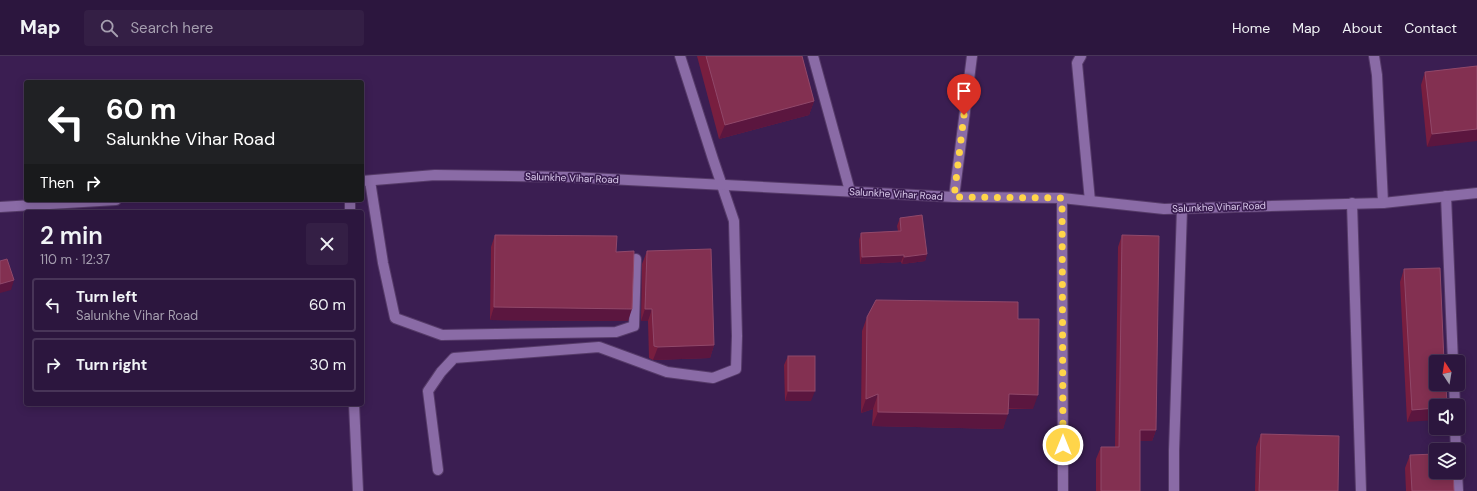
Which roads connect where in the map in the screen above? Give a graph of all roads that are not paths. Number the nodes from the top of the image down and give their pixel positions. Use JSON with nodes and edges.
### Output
{"nodes":[{"id":1,"x":680,"y":56,"type":"edge"},
{"id":2,"x":813,"y":56,"type":"edge"},
{"id":3,"x":972,"y":56,"type":"edge"},
{"id":4,"x":1081,"y":56,"type":"edge"},
{"id":5,"x":1374,"y":56,"type":"edge"},
{"id":6,"x":366,"y":181,"type":"edge"},
{"id":7,"x":722,"y":184,"type":"junction"},
{"id":8,"x":850,"y":191,"type":"junction"},
{"id":9,"x":1477,"y":193,"type":"edge"},
{"id":10,"x":1446,"y":196,"type":"junction"},
{"id":11,"x":954,"y":197,"type":"junction"},
{"id":12,"x":1062,"y":198,"type":"junction"},
{"id":13,"x":1090,"y":201,"type":"junction"},
{"id":14,"x":83,"y":202,"type":"edge"},
{"id":15,"x":1352,"y":203,"type":"junction"},
{"id":16,"x":1384,"y":203,"type":"junction"},
{"id":17,"x":0,"y":207,"type":"edge"},
{"id":18,"x":1182,"y":209,"type":"junction"},
{"id":19,"x":636,"y":259,"type":"dead end"},
{"id":20,"x":1453,"y":355,"type":"edge"},
{"id":21,"x":354,"y":406,"type":"edge"},
{"id":22,"x":438,"y":470,"type":"dead end"},
{"id":23,"x":1457,"y":479,"type":"edge"},
{"id":24,"x":358,"y":491,"type":"edge"},
{"id":25,"x":1063,"y":491,"type":"edge"},
{"id":26,"x":1174,"y":491,"type":"edge"},
{"id":27,"x":1361,"y":491,"type":"edge"},
{"id":28,"x":1458,"y":491,"type":"edge"}],
"edges":[{"from":1,"to":7,"type":"street"},
{"from":2,"to":8,"type":"street"},
{"from":3,"to":11,"type":"street"},
{"from":4,"to":13,"type":"street"},
{"from":5,"to":16,"type":"street"},
{"from":6,"to":7,"type":"street","name":"Salunkhe Vihar Road"},
{"from":6,"to":19,"type":"street"},
{"from":7,"to":8,"type":"street","name":"Salunkhe Vihar Road"},
{"from":7,"to":22,"type":"street"},
{"from":8,"to":11,"type":"street","name":"Salunkhe Vihar Road"},
{"from":9,"to":10,"type":"street","name":"Salunkhe Vihar Road"},
{"from":10,"to":16,"type":"street","name":"Salunkhe Vihar Road"},
{"from":10,"to":20,"type":"street"},
{"from":11,"to":12,"type":"street","name":"Salunkhe Vihar Road"},
{"from":12,"to":13,"type":"street","name":"Salunkhe Vihar Road"},
{"from":12,"to":25,"type":"street"},
{"from":13,"to":18,"type":"street","name":"Salunkhe Vihar Road"},
{"from":14,"to":17,"type":"street"},
{"from":15,"to":16,"type":"street","name":"Salunkhe Vihar Road"},
{"from":15,"to":18,"type":"street","name":"Salunkhe Vihar Road"},
{"from":15,"to":27,"type":"street"},
{"from":18,"to":26,"type":"street"},
{"from":21,"to":24,"type":"street"},
{"from":23,"to":28,"type":"street"}]}
